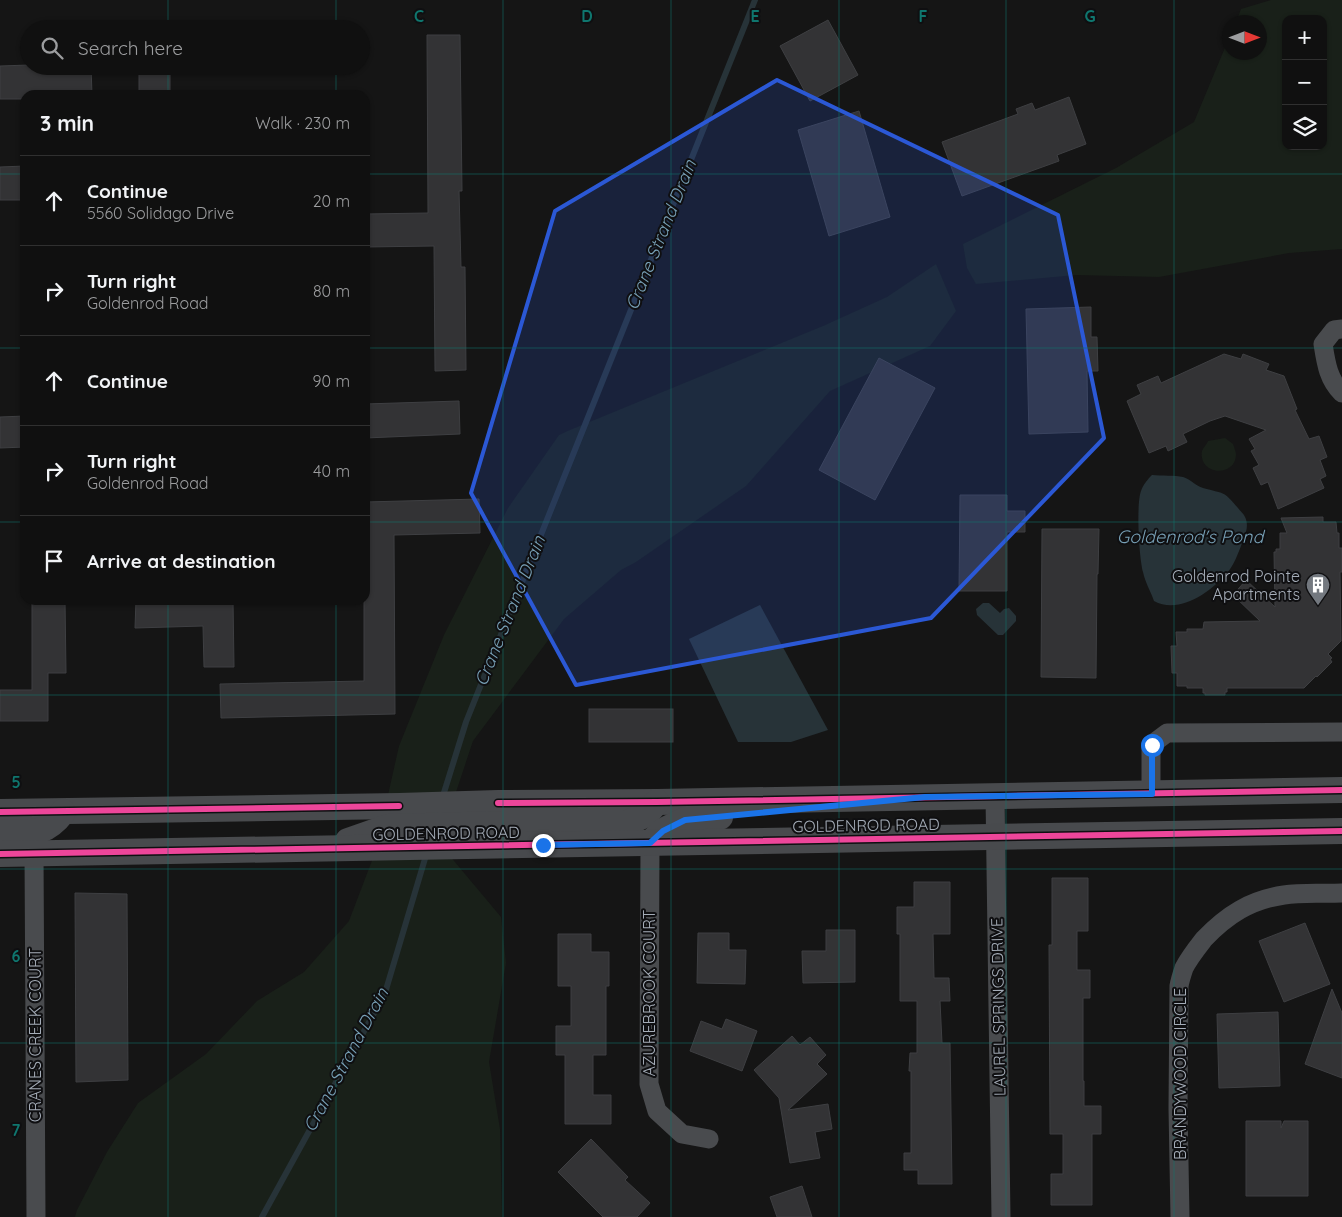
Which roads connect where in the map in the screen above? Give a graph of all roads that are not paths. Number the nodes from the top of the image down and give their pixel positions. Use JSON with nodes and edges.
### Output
{"nodes":[{"id":1,"x":1342,"y":329,"type":"edge"},
{"id":2,"x":1342,"y":393,"type":"edge"},
{"id":3,"x":1342,"y":732,"type":"edge"},
{"id":4,"x":1342,"y":790,"type":"edge"},
{"id":5,"x":1152,"y":794,"type":"junction"},
{"id":6,"x":995,"y":796,"type":"junction"},
{"id":7,"x":925,"y":797,"type":"junction"},
{"id":8,"x":0,"y":812,"type":"edge"},
{"id":9,"x":63,"y":812,"type":"junction"},
{"id":10,"x":500,"y":824,"type":"junction"},
{"id":11,"x":401,"y":826,"type":"junction"},
{"id":12,"x":1342,"y":831,"type":"edge"},
{"id":13,"x":0,"y":833,"type":"edge"},
{"id":14,"x":996,"y":836,"type":"junction"},
{"id":15,"x":650,"y":843,"type":"junction"},
{"id":16,"x":34,"y":853,"type":"junction"},
{"id":17,"x":0,"y":854,"type":"edge"},
{"id":18,"x":1342,"y":893,"type":"edge"},
{"id":19,"x":709,"y":1139,"type":"dead end"},
{"id":20,"x":36,"y":1217,"type":"edge"},
{"id":21,"x":1001,"y":1217,"type":"edge"},
{"id":22,"x":1180,"y":1217,"type":"edge"}],
"edges":[{"from":1,"to":2,"type":"street"},
{"from":3,"to":5,"type":"street"},
{"from":4,"to":5,"type":"main road","name":"GOLDENROD ROAD"},
{"from":5,"to":6,"type":"main road","name":"GOLDENROD ROAD"},
{"from":6,"to":7,"type":"main road","name":"GOLDENROD ROAD"},
{"from":6,"to":14,"type":"street","name":"LAUREL SPRINGS DRIVE"},
{"from":7,"to":10,"type":"main road","name":"GOLDENROD ROAD"},
{"from":7,"to":15,"type":"main road"},
{"from":8,"to":9,"type":"main road","name":"GOLDENROD ROAD"},
{"from":9,"to":11,"type":"main road","name":"GOLDENROD ROAD"},
{"from":9,"to":13,"type":"main road"},
{"from":10,"to":11,"type":"main road","name":"GOLDENROD ROAD"},
{"from":10,"to":11,"type":"main road","name":"GOLDENROD ROAD"},
{"from":10,"to":15,"type":"main road","name":"GOLDENROD ROAD"},
{"from":11,"to":16,"type":"main road","name":"GOLDENROD ROAD"},
{"from":12,"to":14,"type":"main road","name":"GOLDENROD ROAD"},
{"from":14,"to":15,"type":"main road","name":"GOLDENROD ROAD"},
{"from":14,"to":21,"type":"street","name":"LAUREL SPRINGS DRIVE"},
{"from":15,"to":19,"type":"street","name":"AZUREBROOK COURT"},
{"from":16,"to":17,"type":"main road","name":"GOLDENROD ROAD"},
{"from":16,"to":20,"type":"street","name":"CRANES CREEK COURT"},
{"from":18,"to":22,"type":"street","name":"BRANDYWOOD CIRCLE"}]}
